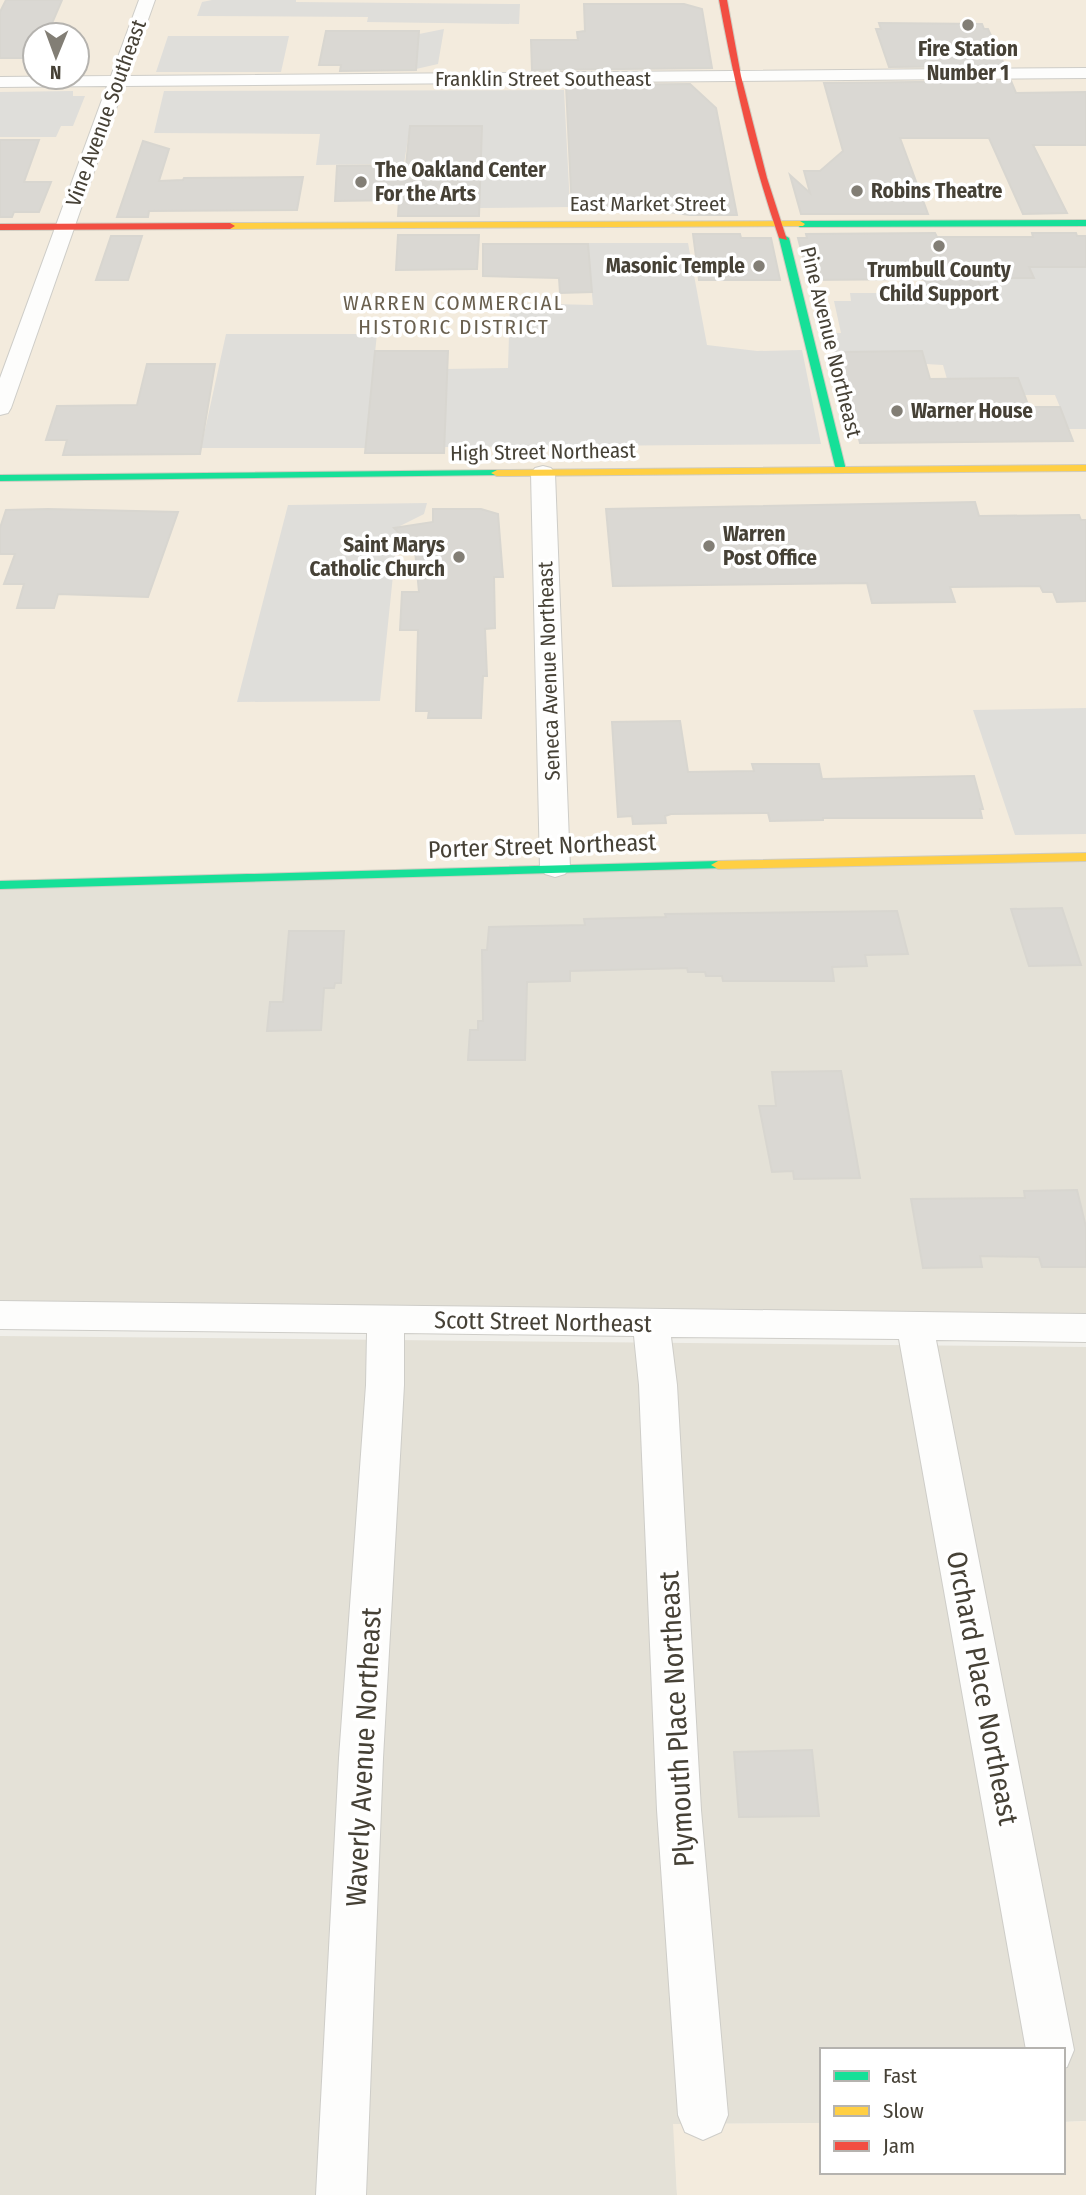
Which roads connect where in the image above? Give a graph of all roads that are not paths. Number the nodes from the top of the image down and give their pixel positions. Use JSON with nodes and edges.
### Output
{"nodes":[{"id":1,"x":147,"y":0,"type":"edge"},
{"id":2,"x":723,"y":0,"type":"edge"},
{"id":3,"x":1086,"y":73,"type":"edge"},
{"id":4,"x":737,"y":76,"type":"junction"},
{"id":5,"x":119,"y":81,"type":"junction"},
{"id":6,"x":0,"y":82,"type":"edge"},
{"id":7,"x":1086,"y":223,"type":"edge"},
{"id":8,"x":781,"y":224,"type":"junction"},
{"id":9,"x":65,"y":226,"type":"junction"},
{"id":10,"x":0,"y":227,"type":"edge"},
{"id":11,"x":0,"y":408,"type":"edge"},
{"id":12,"x":1086,"y":468,"type":"edge"},
{"id":13,"x":841,"y":470,"type":"junction"},
{"id":14,"x":543,"y":473,"type":"junction"},
{"id":15,"x":0,"y":478,"type":"edge"},
{"id":16,"x":1086,"y":857,"type":"edge"},
{"id":17,"x":555,"y":868,"type":"junction"},
{"id":18,"x":0,"y":885,"type":"edge"},
{"id":19,"x":0,"y":1315,"type":"edge"},
{"id":20,"x":386,"y":1320,"type":"junction"},
{"id":21,"x":651,"y":1323,"type":"junction"},
{"id":22,"x":915,"y":1326,"type":"junction"},
{"id":23,"x":1086,"y":1328,"type":"edge"},
{"id":24,"x":1050,"y":2048,"type":"edge"},
{"id":25,"x":703,"y":2115,"type":"dead end"},
{"id":26,"x":341,"y":2195,"type":"edge"}],
"edges":[{"from":1,"to":5,"type":"street","name":"Vine Avenue Southeast"},
{"from":2,"to":4,"type":"street","name":"Pine Avenue Northeast"},
{"from":3,"to":4,"type":"street","name":"Franklin Street Southeast"},
{"from":4,"to":5,"type":"street","name":"Franklin Street Southeast"},
{"from":4,"to":8,"type":"street","name":"Pine Avenue Northeast"},
{"from":5,"to":6,"type":"street","name":"Franklin Street Southeast"},
{"from":5,"to":9,"type":"street","name":"Vine Avenue Southeast"},
{"from":7,"to":8,"type":"street","name":"East Market Street"},
{"from":8,"to":9,"type":"street","name":"East Market Street"},
{"from":8,"to":13,"type":"street","name":"Pine Avenue Northeast"},
{"from":9,"to":10,"type":"street","name":"East Market Street"},
{"from":9,"to":11,"type":"street","name":"Vine Avenue Southeast"},
{"from":12,"to":13,"type":"street","name":"High Street Northeast"},
{"from":13,"to":14,"type":"street","name":"High Street Northeast"},
{"from":14,"to":15,"type":"street","name":"High Street Northeast"},
{"from":14,"to":17,"type":"street","name":"Seneca Avenue Northeast"},
{"from":16,"to":17,"type":"street","name":"Porter Street Northeast"},
{"from":17,"to":18,"type":"street","name":"Porter Street Northeast"},
{"from":19,"to":20,"type":"street","name":"Scott Street Northeast"},
{"from":20,"to":21,"type":"street","name":"Scott Street Northeast"},
{"from":20,"to":26,"type":"street","name":"Waverly Avenue Northeast"},
{"from":21,"to":22,"type":"street","name":"Scott Street Northeast"},
{"from":21,"to":25,"type":"street","name":"Plymouth Place Northeast"},
{"from":22,"to":23,"type":"street","name":"Scott Street Northeast"},
{"from":22,"to":24,"type":"street","name":"Orchard Place Northeast"}]}
